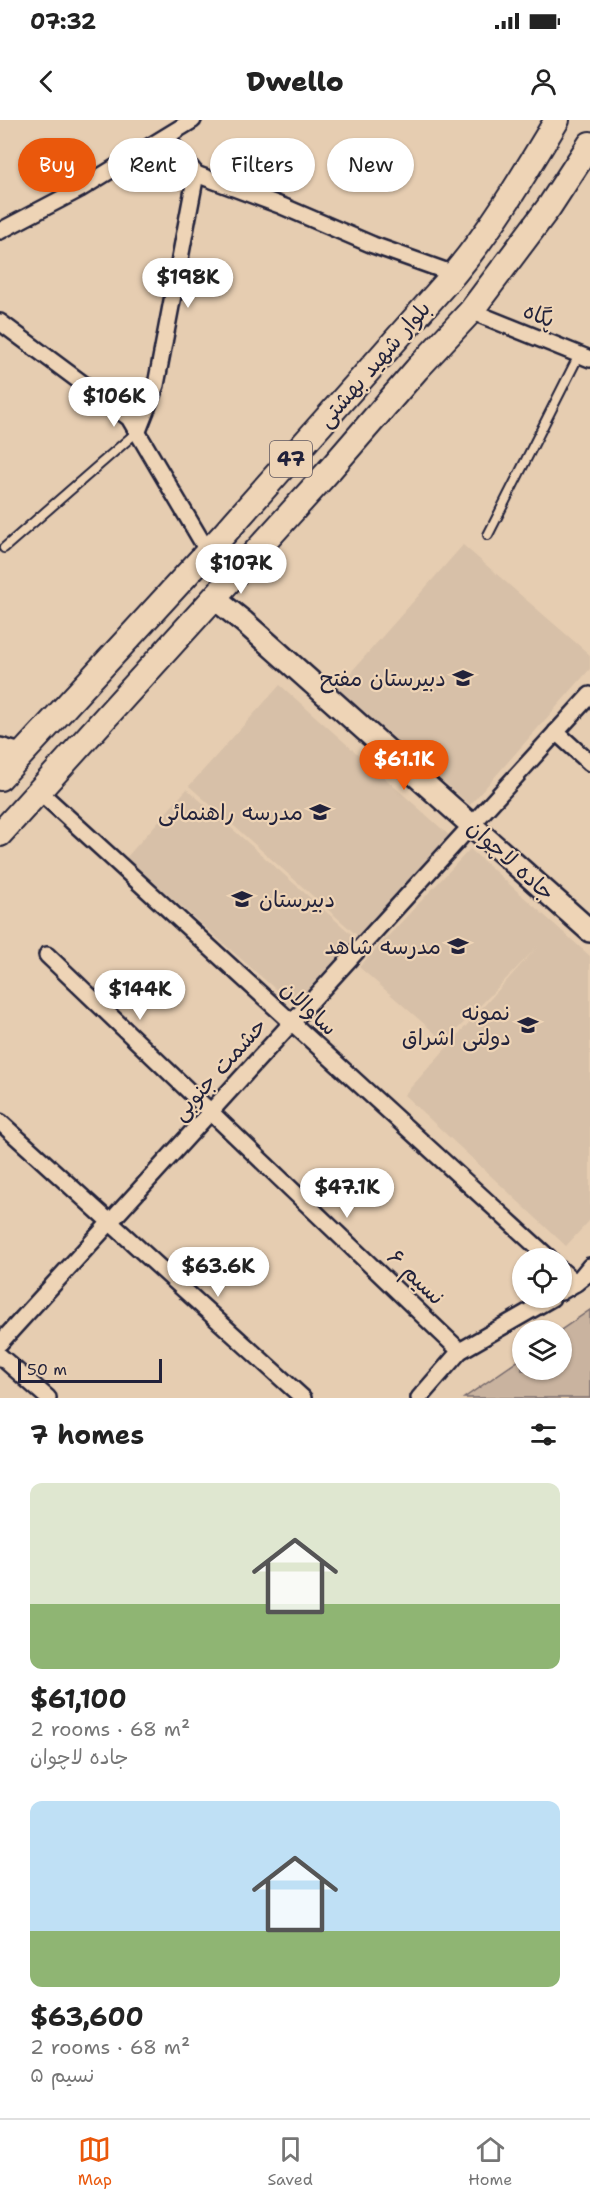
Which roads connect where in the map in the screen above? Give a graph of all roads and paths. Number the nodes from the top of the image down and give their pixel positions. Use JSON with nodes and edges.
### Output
{"nodes":[{"id":1,"x":193,"y":120,"type":"edge"},
{"id":2,"x":557,"y":120,"type":"edge"},
{"id":3,"x":167,"y":138,"type":"edge"},
{"id":4,"x":590,"y":145,"type":"edge"},
{"id":5,"x":108,"y":173,"type":"edge"},
{"id":6,"x":198,"y":175,"type":"edge"},
{"id":7,"x":193,"y":192,"type":"edge"},
{"id":8,"x":0,"y":231,"type":"edge"},
{"id":9,"x":454,"y":274,"type":"junction"},
{"id":10,"x":471,"y":311,"type":"junction"},
{"id":11,"x":0,"y":322,"type":"edge"},
{"id":12,"x":584,"y":357,"type":"edge"},
{"id":13,"x":138,"y":431,"type":"junction"},
{"id":14,"x":488,"y":535,"type":"dead end"},
{"id":15,"x":4,"y":548,"type":"dead end"},
{"id":16,"x":207,"y":552,"type":"junction"},
{"id":17,"x":170,"y":591,"type":"junction"},
{"id":18,"x":214,"y":598,"type":"junction"},
{"id":19,"x":197,"y":616,"type":"junction"},
{"id":20,"x":590,"y":694,"type":"edge"},
{"id":21,"x":556,"y":732,"type":"junction"},
{"id":22,"x":10,"y":752,"type":"edge"},
{"id":23,"x":590,"y":763,"type":"edge"},
{"id":24,"x":0,"y":778,"type":"edge"},
{"id":25,"x":39,"y":790,"type":"junction"},
{"id":26,"x":471,"y":825,"type":"junction"},
{"id":27,"x":0,"y":834,"type":"edge"},
{"id":28,"x":590,"y":931,"type":"edge"},
{"id":29,"x":47,"y":955,"type":"dead end"},
{"id":30,"x":292,"y":1023,"type":"junction"},
{"id":31,"x":211,"y":1112,"type":"junction"},
{"id":32,"x":0,"y":1122,"type":"edge"},
{"id":33,"x":110,"y":1222,"type":"junction"},
{"id":34,"x":538,"y":1248,"type":"edge"},
{"id":35,"x":590,"y":1266,"type":"edge"},
{"id":36,"x":590,"y":1272,"type":"edge"},
{"id":37,"x":572,"y":1280,"type":"edge"},
{"id":38,"x":576,"y":1283,"type":"junction"},
{"id":39,"x":572,"y":1285,"type":"edge"},
{"id":40,"x":535,"y":1308,"type":"edge"},
{"id":41,"x":0,"y":1343,"type":"edge"},
{"id":42,"x":460,"y":1351,"type":"junction"},
{"id":43,"x":0,"y":1356,"type":"edge"},
{"id":44,"x":48,"y":1398,"type":"edge"},
{"id":45,"x":303,"y":1398,"type":"edge"},
{"id":46,"x":419,"y":1398,"type":"edge"}],
"edges":[{"from":1,"to":3,"type":"street"},
{"from":2,"to":9,"type":"main road","name":"بلوار شهید بهشتی","number":"47"},
{"from":4,"to":10,"type":"main road","name":"بلوار شهید بهشتی","number":"47"},
{"from":5,"to":8,"type":"street"},
{"from":6,"to":9,"type":"street"},
{"from":7,"to":13,"type":"street"},
{"from":9,"to":16,"type":"main road","name":"بلوار شهید بهشتی","number":"47"},
{"from":10,"to":12,"type":"street","name":"پگاه"},
{"from":10,"to":18,"type":"main road","name":"بلوار شهید بهشتی","number":"47"},
{"from":11,"to":13,"type":"street"},
{"from":12,"to":14,"type":"lane"},
{"from":13,"to":15,"type":"lane"},
{"from":13,"to":16,"type":"street"},
{"from":16,"to":17,"type":"main road","name":"بلوار شهید بهشتی","number":"47"},
{"from":17,"to":19,"type":"main road"},
{"from":17,"to":22,"type":"main road","name":"بلوار شهید بهشتی","number":"47"},
{"from":18,"to":19,"type":"main road","number":"47"},
{"from":18,"to":26,"type":"street","name":"جاده لاچوان"},
{"from":19,"to":25,"type":"main road","number":"47"},
{"from":20,"to":21,"type":"street","name":"حشمت جنوبی"},
{"from":21,"to":23,"type":"street"},
{"from":21,"to":26,"type":"street","name":"حشمت جنوبی"},
{"from":22,"to":24,"type":"main road","name":"بلوار شهید بهشتی","number":"47"},
{"from":25,"to":27,"type":"main road","number":"47"},
{"from":25,"to":30,"type":"street","name":"ساوالان"},
{"from":26,"to":28,"type":"street","name":"جاده لاچوان"},
{"from":26,"to":30,"type":"street","name":"حشمت جنوبی"},
{"from":29,"to":31,"type":"street","name":"نسیم ۶"},
{"from":30,"to":31,"type":"street","name":"حشمت جنوبی"},
{"from":30,"to":34,"type":"street","name":"ساوالان"},
{"from":31,"to":33,"type":"street","name":"حشمت جنوبی"},
{"from":31,"to":42,"type":"street","name":"نسیم ۶"},
{"from":32,"to":33,"type":"street"},
{"from":33,"to":41,"type":"street","name":"حشمت جنوبی"},
{"from":33,"to":45,"type":"street"},
{"from":35,"to":38,"type":"street"},
{"from":36,"to":38,"type":"street"},
{"from":37,"to":38,"type":"street"},
{"from":38,"to":39,"type":"street"},
{"from":40,"to":42,"type":"street"},
{"from":42,"to":46,"type":"street"},
{"from":43,"to":44,"type":"street"}]}
